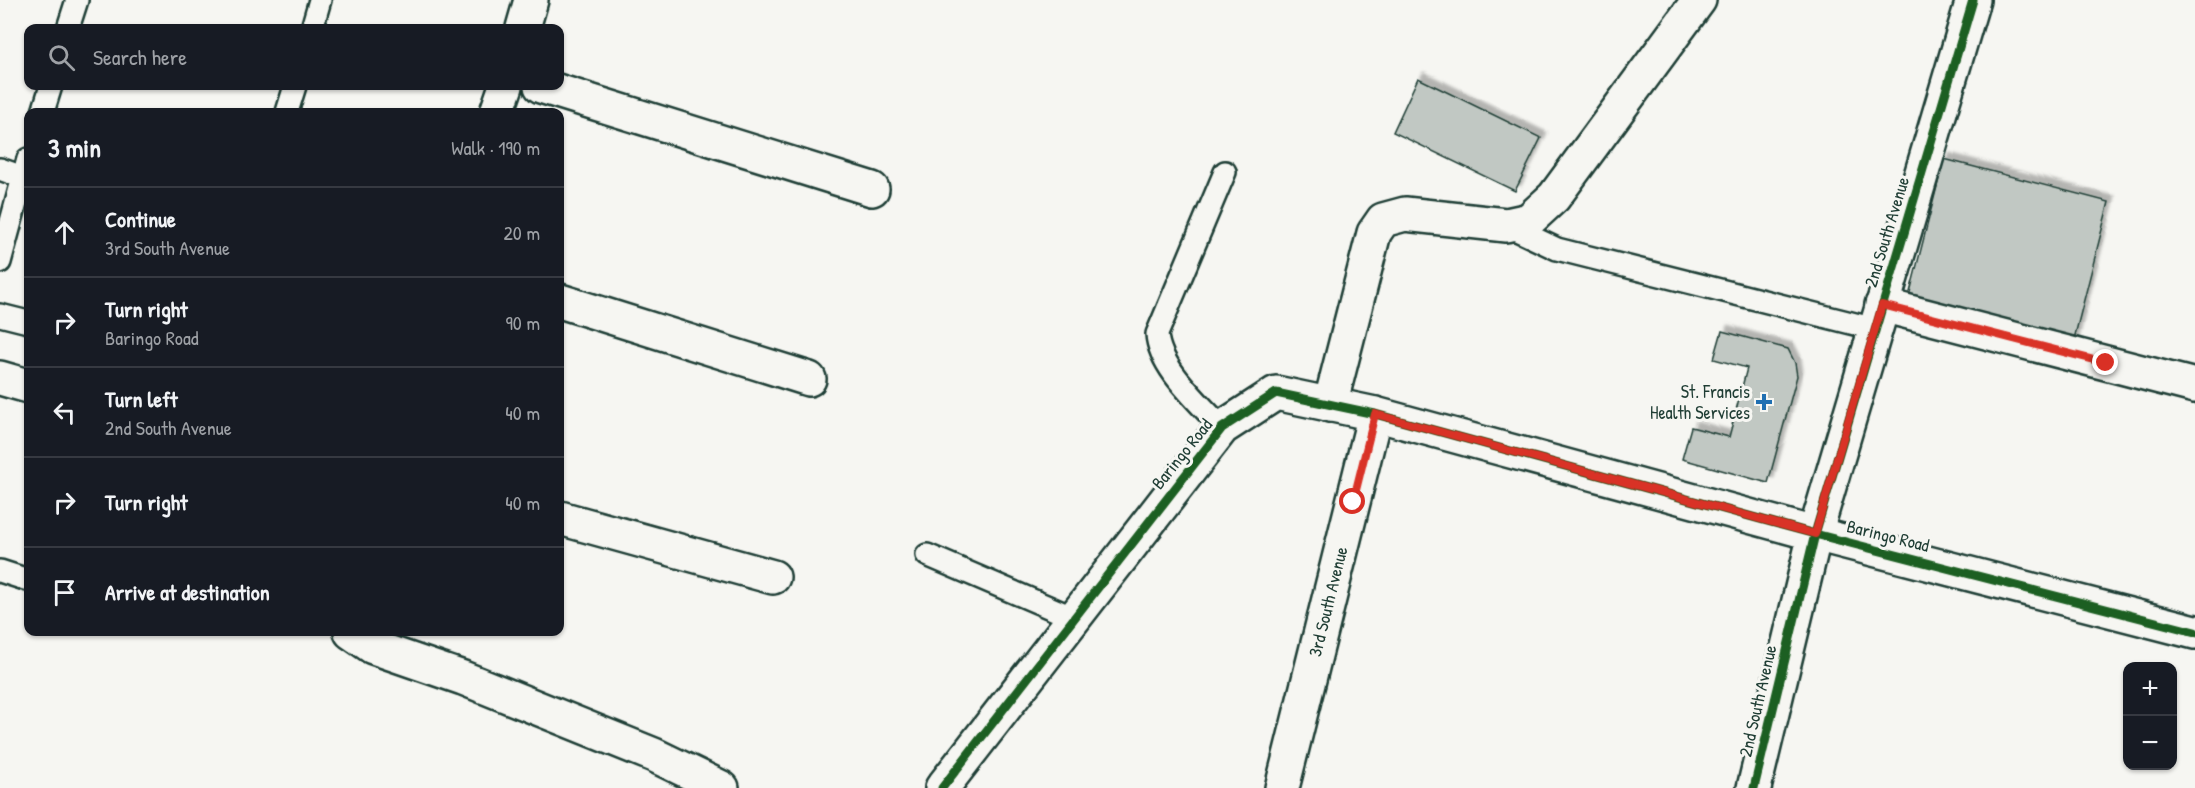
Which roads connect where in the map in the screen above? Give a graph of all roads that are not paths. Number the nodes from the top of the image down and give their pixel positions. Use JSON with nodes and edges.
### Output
{"nodes":[{"id":1,"x":77,"y":0,"type":"edge"},
{"id":2,"x":320,"y":0,"type":"edge"},
{"id":3,"x":531,"y":0,"type":"edge"},
{"id":4,"x":1699,"y":0,"type":"edge"},
{"id":5,"x":1973,"y":0,"type":"edge"},
{"id":6,"x":69,"y":24,"type":"edge"},
{"id":7,"x":313,"y":24,"type":"edge"},
{"id":8,"x":524,"y":24,"type":"edge"},
{"id":9,"x":50,"y":90,"type":"edge"},
{"id":10,"x":294,"y":90,"type":"edge"},
{"id":11,"x":505,"y":90,"type":"edge"},
{"id":12,"x":554,"y":90,"type":"edge"},
{"id":13,"x":44,"y":108,"type":"edge"},
{"id":14,"x":288,"y":108,"type":"edge"},
{"id":15,"x":498,"y":108,"type":"edge"},
{"id":16,"x":0,"y":169,"type":"edge"},
{"id":17,"x":24,"y":172,"type":"edge"},
{"id":18,"x":1224,"y":172,"type":"dead end"},
{"id":19,"x":24,"y":182,"type":"edge"},
{"id":20,"x":872,"y":189,"type":"dead end"},
{"id":21,"x":1506,"y":225,"type":"junction"},
{"id":22,"x":0,"y":262,"type":"edge"},
{"id":23,"x":564,"y":302,"type":"edge"},
{"id":24,"x":0,"y":315,"type":"edge"},
{"id":25,"x":1879,"y":317,"type":"junction"},
{"id":26,"x":24,"y":321,"type":"edge"},
{"id":27,"x":809,"y":379,"type":"dead end"},
{"id":28,"x":2195,"y":386,"type":"edge"},
{"id":29,"x":1330,"y":405,"type":"junction"},
{"id":30,"x":1375,"y":414,"type":"junction"},
{"id":31,"x":1222,"y":428,"type":"junction"},
{"id":32,"x":564,"y":519,"type":"edge"},
{"id":33,"x":1815,"y":534,"type":"junction"},
{"id":34,"x":927,"y":555,"type":"dead end"},
{"id":35,"x":0,"y":571,"type":"edge"},
{"id":36,"x":774,"y":577,"type":"dead end"},
{"id":37,"x":24,"y":579,"type":"edge"},
{"id":38,"x":1074,"y":618,"type":"junction"},
{"id":39,"x":2195,"y":632,"type":"edge"},
{"id":40,"x":357,"y":636,"type":"edge"},
{"id":41,"x":722,"y":788,"type":"edge"},
{"id":42,"x":942,"y":788,"type":"edge"},
{"id":43,"x":1282,"y":788,"type":"edge"},
{"id":44,"x":1754,"y":788,"type":"edge"}],
"edges":[{"from":1,"to":6,"type":"lane"},
{"from":2,"to":7,"type":"lane"},
{"from":3,"to":8,"type":"street"},
{"from":4,"to":21,"type":"street"},
{"from":5,"to":25,"type":"street","name":"2nd South Avenue"},
{"from":9,"to":13,"type":"lane"},
{"from":10,"to":14,"type":"lane"},
{"from":11,"to":15,"type":"street"},
{"from":12,"to":20,"type":"street"},
{"from":16,"to":17,"type":"lane"},
{"from":18,"to":31,"type":"lane"},
{"from":19,"to":22,"type":"lane"},
{"from":21,"to":25,"type":"lane"},
{"from":21,"to":29,"type":"street"},
{"from":23,"to":27,"type":"street"},
{"from":24,"to":26,"type":"lane"},
{"from":25,"to":28,"type":"street"},
{"from":25,"to":33,"type":"street","name":"2nd South Avenue"},
{"from":29,"to":30,"type":"street","name":"Baringo Road"},
{"from":29,"to":31,"type":"street","name":"Baringo Road"},
{"from":30,"to":33,"type":"street","name":"Baringo Road"},
{"from":30,"to":43,"type":"street","name":"3rd South Avenue"},
{"from":31,"to":38,"type":"street","name":"Baringo Road"},
{"from":32,"to":36,"type":"street"},
{"from":33,"to":39,"type":"street","name":"Baringo Road"},
{"from":33,"to":44,"type":"street","name":"2nd South Avenue"},
{"from":34,"to":38,"type":"lane"},
{"from":35,"to":37,"type":"lane"},
{"from":38,"to":42,"type":"street","name":"Baringo Road"},
{"from":40,"to":41,"type":"street"}]}
